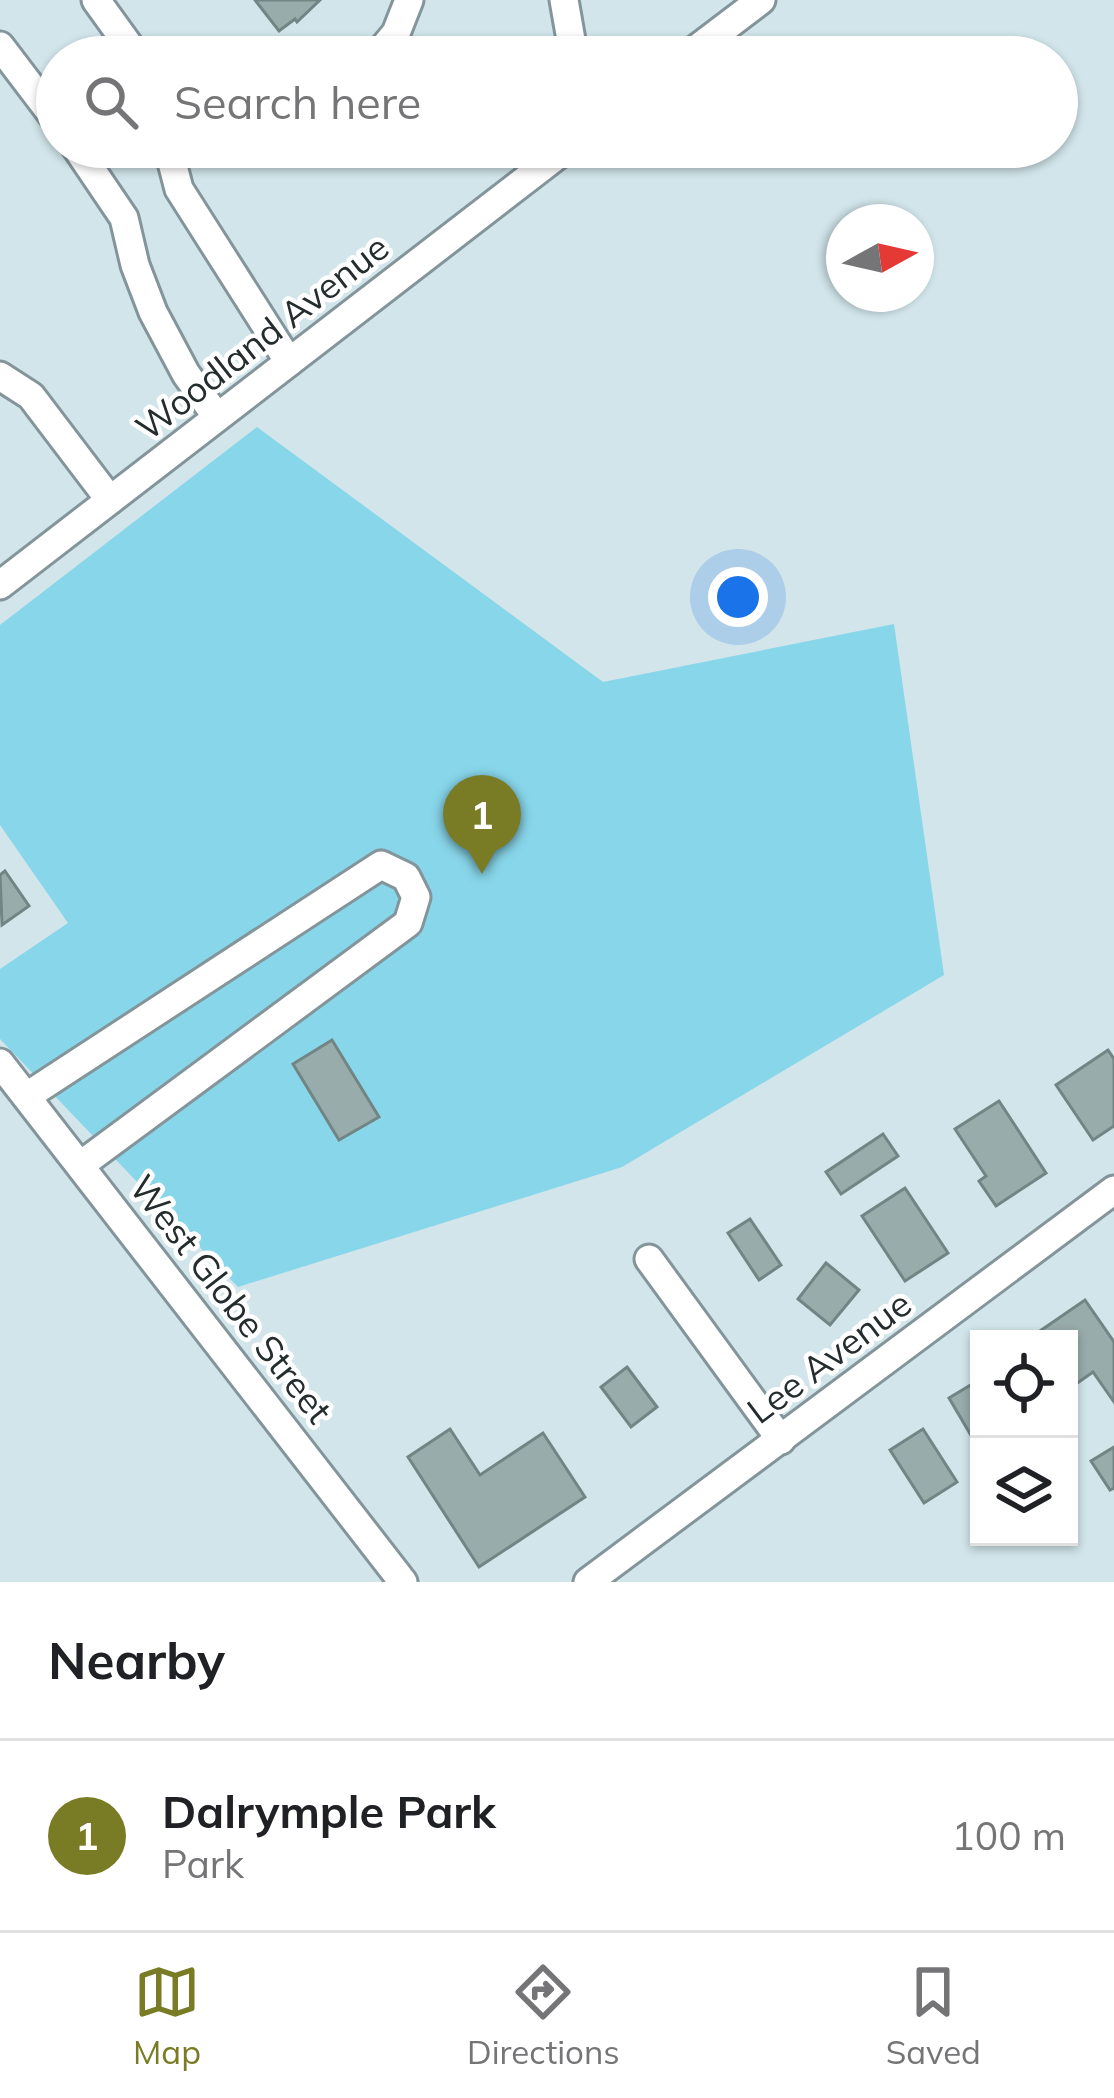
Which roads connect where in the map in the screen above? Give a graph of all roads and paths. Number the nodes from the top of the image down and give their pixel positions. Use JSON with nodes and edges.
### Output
{"nodes":[{"id":1,"x":96,"y":0,"type":"edge"},
{"id":2,"x":409,"y":0,"type":"edge"},
{"id":3,"x":564,"y":0,"type":"edge"},
{"id":4,"x":760,"y":0,"type":"edge"},
{"id":5,"x":122,"y":36,"type":"edge"},
{"id":6,"x":394,"y":36,"type":"edge"},
{"id":7,"x":570,"y":36,"type":"edge"},
{"id":8,"x":713,"y":36,"type":"edge"},
{"id":9,"x":0,"y":46,"type":"edge"},
{"id":10,"x":36,"y":94,"type":"edge"},
{"id":11,"x":90,"y":168,"type":"edge"},
{"id":12,"x":173,"y":168,"type":"edge"},
{"id":13,"x":541,"y":168,"type":"edge"},
{"id":14,"x":289,"y":362,"type":"junction"},
{"id":15,"x":0,"y":376,"type":"edge"},
{"id":16,"x":218,"y":417,"type":"junction"},
{"id":17,"x":110,"y":500,"type":"junction"},
{"id":18,"x":0,"y":585,"type":"edge"},
{"id":19,"x":0,"y":1063,"type":"edge"},
{"id":20,"x":27,"y":1096,"type":"junction"},
{"id":21,"x":82,"y":1164,"type":"junction"},
{"id":22,"x":1114,"y":1190,"type":"edge"},
{"id":23,"x":650,"y":1259,"type":"dead end"},
{"id":24,"x":781,"y":1440,"type":"junction"},
{"id":25,"x":403,"y":1582,"type":"edge"},
{"id":26,"x":588,"y":1582,"type":"edge"}],
"edges":[{"from":1,"to":5,"type":"street"},
{"from":2,"to":6,"type":"street"},
{"from":3,"to":7,"type":"street"},
{"from":4,"to":8,"type":"street"},
{"from":9,"to":10,"type":"street"},
{"from":11,"to":16,"type":"street"},
{"from":12,"to":14,"type":"street"},
{"from":13,"to":14,"type":"street","name":"Woodland Avenue"},
{"from":14,"to":16,"type":"street","name":"Woodland Avenue"},
{"from":15,"to":17,"type":"street"},
{"from":16,"to":17,"type":"street","name":"Woodland Avenue"},
{"from":17,"to":18,"type":"street","name":"Woodland Avenue"},
{"from":19,"to":20,"type":"street","name":"West Globe Street"},
{"from":20,"to":21,"type":"street","name":"West Globe Street"},
{"from":20,"to":21,"type":"street"},
{"from":21,"to":25,"type":"street","name":"West Globe Street"},
{"from":22,"to":24,"type":"street","name":"Lee Avenue"},
{"from":23,"to":24,"type":"street"},
{"from":24,"to":26,"type":"street","name":"Lee Avenue"}]}
